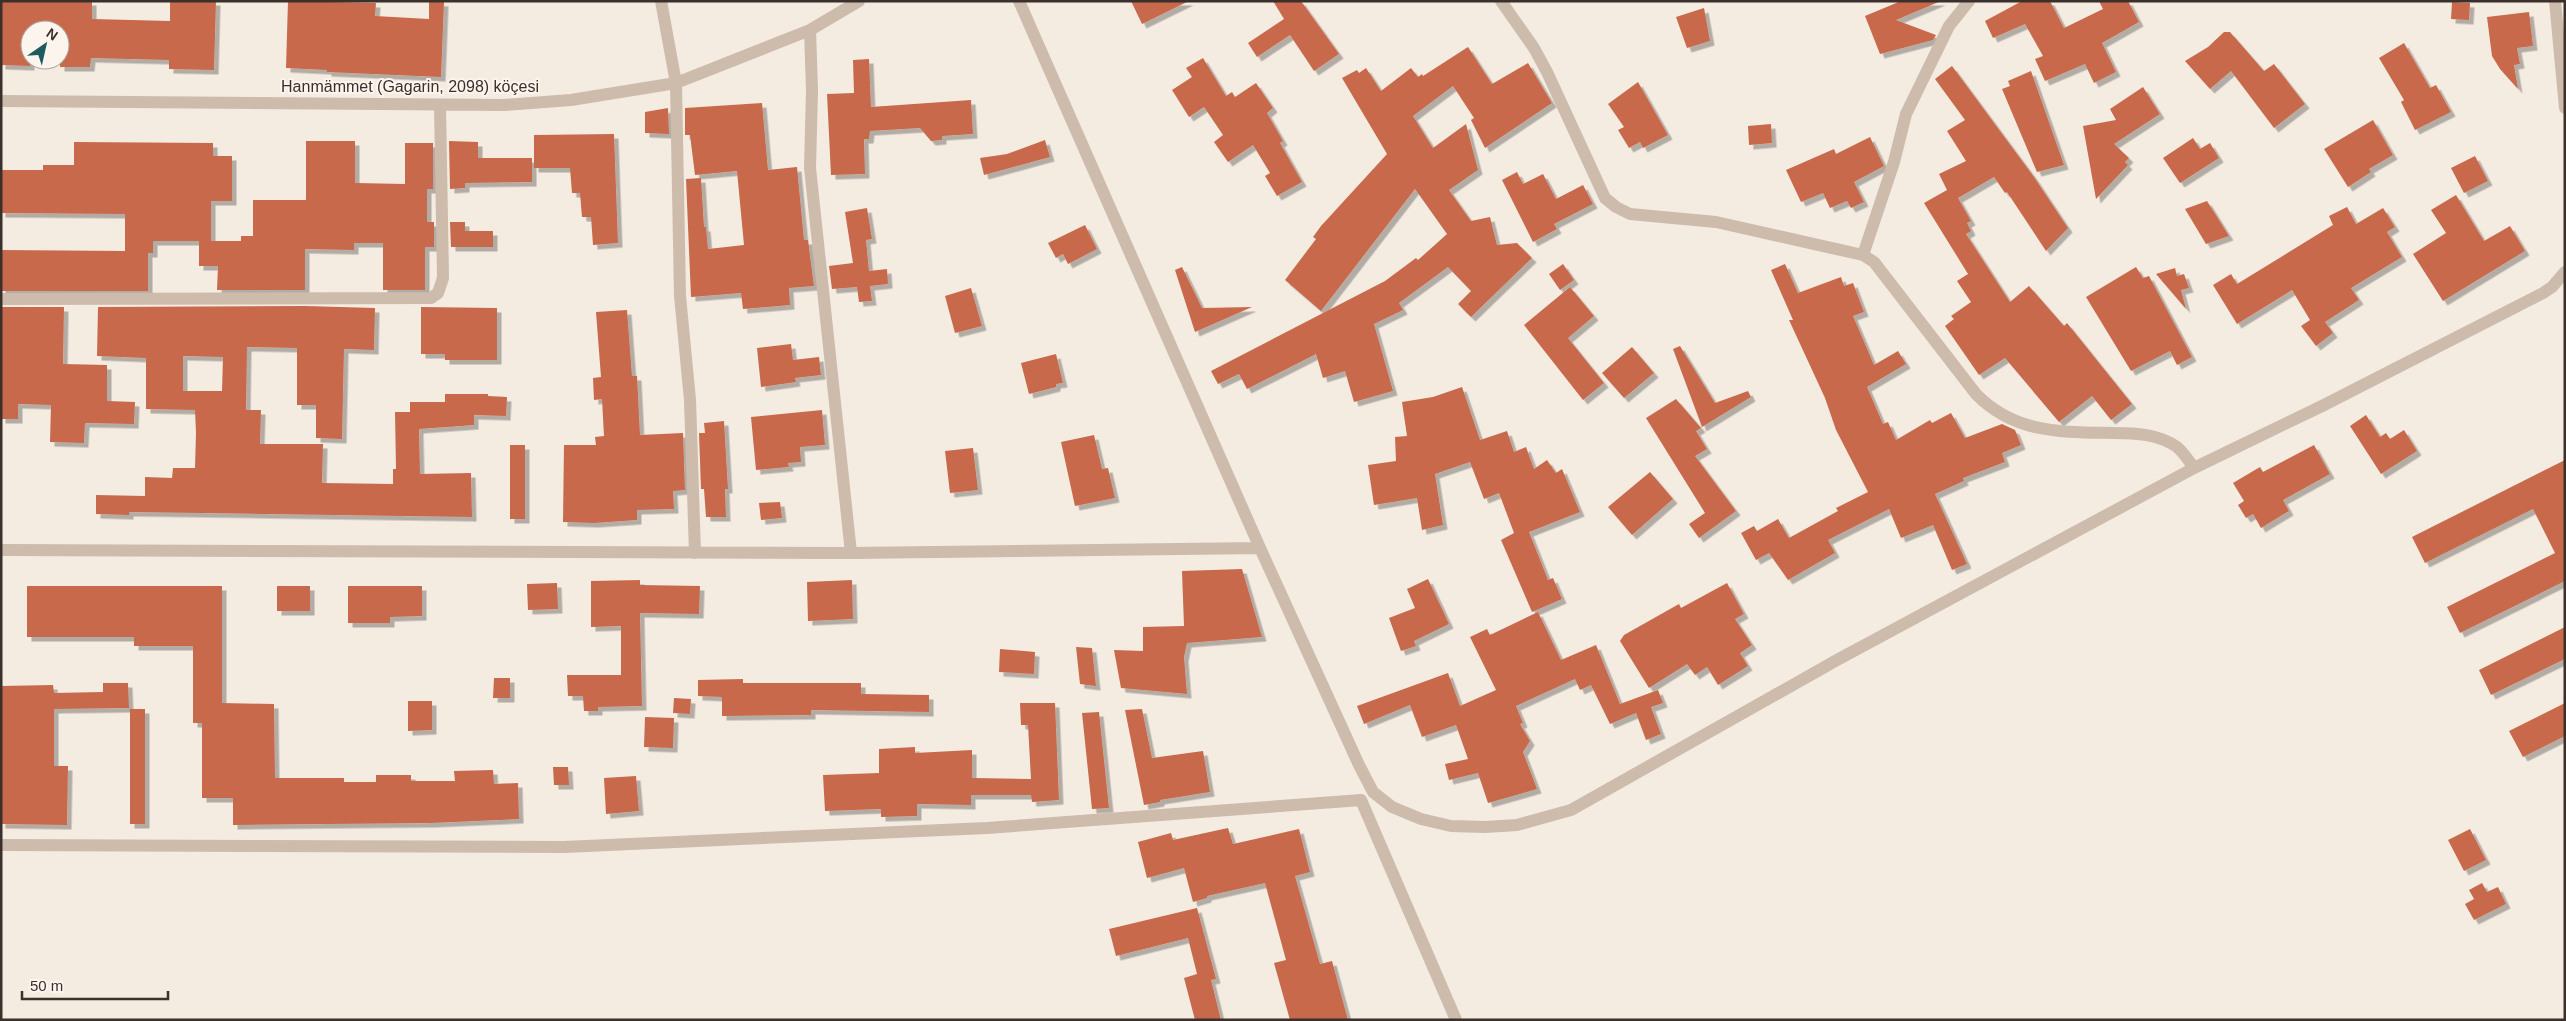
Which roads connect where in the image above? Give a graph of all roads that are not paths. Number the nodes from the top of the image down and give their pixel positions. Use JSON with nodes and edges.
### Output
{"nodes":[{"id":1,"x":661,"y":1,"type":"edge"},
{"id":2,"x":859,"y":1,"type":"edge"},
{"id":3,"x":1019,"y":1,"type":"edge"},
{"id":4,"x":1501,"y":1,"type":"edge"},
{"id":5,"x":1969,"y":1,"type":"edge"},
{"id":6,"x":2555,"y":1,"type":"edge"},
{"id":7,"x":810,"y":30,"type":"junction"},
{"id":8,"x":676,"y":83,"type":"junction"},
{"id":9,"x":1,"y":101,"type":"edge"},
{"id":10,"x":440,"y":105,"type":"junction"},
{"id":11,"x":2565,"y":108,"type":"edge"},
{"id":12,"x":1863,"y":255,"type":"junction"},
{"id":13,"x":2565,"y":272,"type":"edge"},
{"id":14,"x":1,"y":300,"type":"edge"},
{"id":15,"x":2194,"y":468,"type":"junction"},
{"id":16,"x":1260,"y":548,"type":"junction"},
{"id":17,"x":1,"y":550,"type":"edge"},
{"id":18,"x":695,"y":553,"type":"junction"},
{"id":19,"x":851,"y":553,"type":"junction"},
{"id":20,"x":1,"y":845,"type":"edge"},
{"id":21,"x":1456,"y":1020,"type":"edge"}],
"edges":[{"from":1,"to":8,"type":"street"},
{"from":2,"to":7,"type":"street","name":"Hanmämmet (Gagarin, 2098) köçesi"},
{"from":3,"to":16,"type":"street"},
{"from":4,"to":12,"type":"street"},
{"from":5,"to":12,"type":"street"},
{"from":6,"to":11,"type":"street"},
{"from":7,"to":8,"type":"street","name":"Hanmämmet (Gagarin, 2098) köçesi"},
{"from":7,"to":19,"type":"street"},
{"from":8,"to":10,"type":"street","name":"Hanmämmet (Gagarin, 2098) köçesi"},
{"from":8,"to":18,"type":"street"},
{"from":9,"to":10,"type":"street","name":"Hanmämmet (Gagarin, 2098) köçesi"},
{"from":10,"to":14,"type":"street"},
{"from":12,"to":15,"type":"street"},
{"from":13,"to":15,"type":"street"},
{"from":15,"to":16,"type":"street"},
{"from":16,"to":19,"type":"street"},
{"from":17,"to":18,"type":"street"},
{"from":18,"to":19,"type":"street"},
{"from":20,"to":21,"type":"street"}]}
